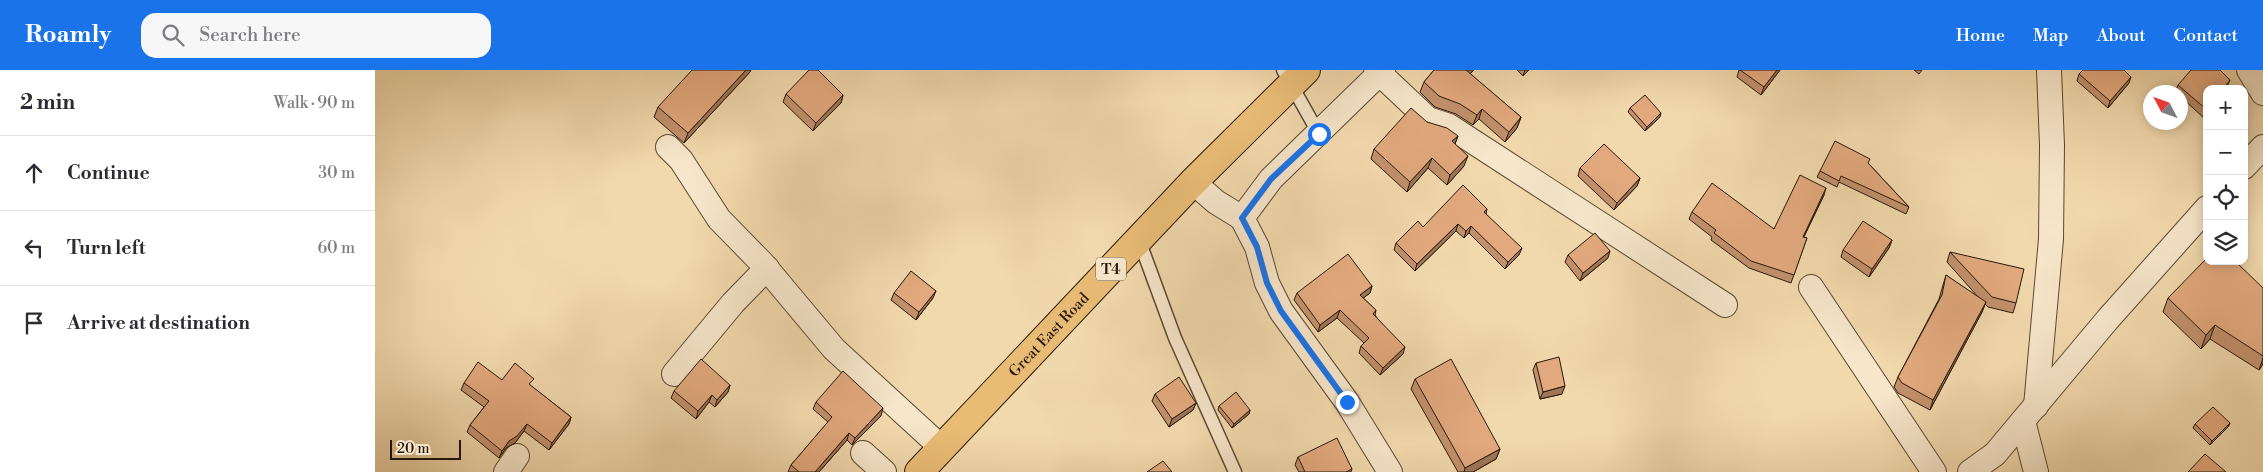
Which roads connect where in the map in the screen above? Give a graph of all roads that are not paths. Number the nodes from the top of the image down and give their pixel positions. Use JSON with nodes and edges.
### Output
{"nodes":[{"id":1,"x":2049,"y":70,"type":"edge"},
{"id":2,"x":2249,"y":70,"type":"edge"},
{"id":3,"x":1379,"y":71,"type":"edge"},
{"id":4,"x":1294,"y":74,"type":"edge"},
{"id":5,"x":2263,"y":94,"type":"edge"},
{"id":6,"x":1319,"y":134,"type":"junction"},
{"id":7,"x":668,"y":147,"type":"dead end"},
{"id":8,"x":2263,"y":147,"type":"edge"},
{"id":9,"x":2248,"y":163,"type":"edge"},
{"id":10,"x":1193,"y":182,"type":"junction"},
{"id":11,"x":2203,"y":212,"type":"edge"},
{"id":12,"x":1242,"y":218,"type":"junction"},
{"id":13,"x":1139,"y":240,"type":"junction"},
{"id":14,"x":767,"y":268,"type":"junction"},
{"id":15,"x":1811,"y":287,"type":"dead end"},
{"id":16,"x":1725,"y":305,"type":"dead end"},
{"id":17,"x":674,"y":374,"type":"dead end"},
{"id":18,"x":2030,"y":414,"type":"junction"},
{"id":19,"x":942,"y":448,"type":"junction"},
{"id":20,"x":863,"y":453,"type":"dead end"},
{"id":21,"x":884,"y":472,"type":"edge"},
{"id":22,"x":919,"y":472,"type":"edge"},
{"id":23,"x":1235,"y":472,"type":"edge"},
{"id":24,"x":1390,"y":472,"type":"edge"},
{"id":25,"x":1935,"y":472,"type":"edge"},
{"id":26,"x":1970,"y":472,"type":"edge"},
{"id":27,"x":2036,"y":472,"type":"edge"}],
"edges":[{"from":1,"to":18,"type":"street"},
{"from":2,"to":5,"type":"street"},
{"from":3,"to":6,"type":"street"},
{"from":3,"to":16,"type":"street"},
{"from":4,"to":6,"type":"lane"},
{"from":4,"to":10,"type":"highway","name":"Great East Road","number":"T4"},
{"from":6,"to":12,"type":"street"},
{"from":7,"to":14,"type":"street"},
{"from":8,"to":9,"type":"street"},
{"from":10,"to":12,"type":"street"},
{"from":10,"to":13,"type":"highway","name":"Great East Road","number":"T4"},
{"from":11,"to":18,"type":"street"},
{"from":12,"to":24,"type":"street"},
{"from":13,"to":19,"type":"highway","name":"Great East Road","number":"T4"},
{"from":13,"to":23,"type":"lane"},
{"from":14,"to":17,"type":"street"},
{"from":14,"to":19,"type":"street"},
{"from":15,"to":25,"type":"street"},
{"from":18,"to":26,"type":"street"},
{"from":18,"to":27,"type":"street"},
{"from":19,"to":22,"type":"highway","name":"Great East Road","number":"T4"},
{"from":20,"to":21,"type":"street"}]}
